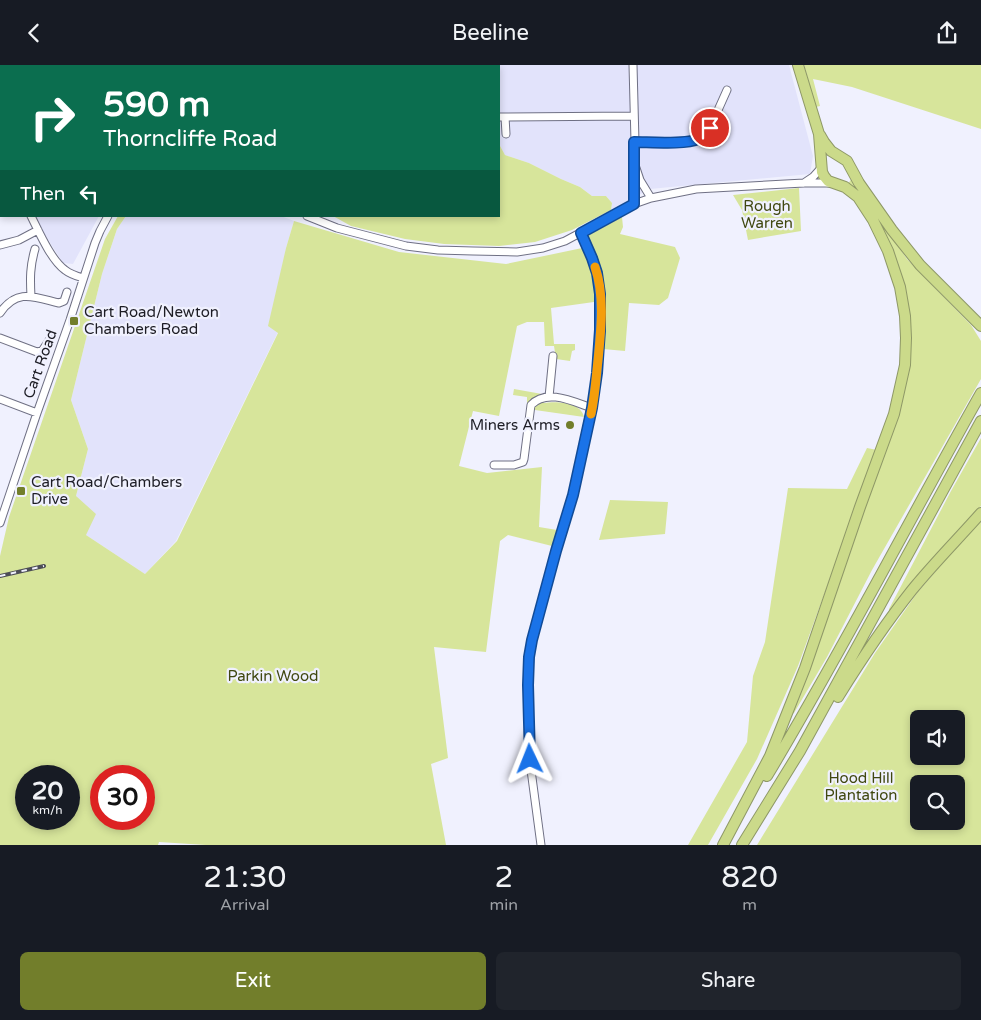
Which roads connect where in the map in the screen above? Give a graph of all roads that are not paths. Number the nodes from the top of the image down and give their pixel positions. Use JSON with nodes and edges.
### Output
{"nodes":[{"id":1,"x":633,"y":65,"type":"edge"},
{"id":2,"x":798,"y":65,"type":"edge"},
{"id":3,"x":727,"y":90,"type":"dead end"},
{"id":4,"x":634,"y":115,"type":"junction"},
{"id":5,"x":502,"y":117,"type":"edge"},
{"id":6,"x":506,"y":134,"type":"dead end"},
{"id":7,"x":819,"y":134,"type":"junction"},
{"id":8,"x":634,"y":142,"type":"junction"},
{"id":9,"x":838,"y":156,"type":"junction"},
{"id":10,"x":634,"y":163,"type":"junction"},
{"id":11,"x":849,"y":165,"type":"junction"},
{"id":12,"x":822,"y":167,"type":"junction"},
{"id":13,"x":804,"y":183,"type":"junction"},
{"id":14,"x":836,"y":183,"type":"junction"},
{"id":15,"x":651,"y":198,"type":"junction"},
{"id":16,"x":634,"y":204,"type":"junction"},
{"id":17,"x":32,"y":217,"type":"edge"},
{"id":18,"x":107,"y":217,"type":"edge"},
{"id":19,"x":309,"y":217,"type":"edge"},
{"id":20,"x":38,"y":230,"type":"junction"},
{"id":21,"x":581,"y":233,"type":"junction"},
{"id":22,"x":0,"y":245,"type":"edge"},
{"id":23,"x":35,"y":249,"type":"dead end"},
{"id":24,"x":83,"y":278,"type":"junction"},
{"id":25,"x":67,"y":292,"type":"dead end"},
{"id":26,"x":31,"y":295,"type":"junction"},
{"id":27,"x":0,"y":313,"type":"edge"},
{"id":28,"x":980,"y":325,"type":"edge"},
{"id":29,"x":0,"y":338,"type":"edge"},
{"id":30,"x":50,"y":339,"type":"dead end"},
{"id":31,"x":553,"y":356,"type":"dead end"},
{"id":32,"x":981,"y":393,"type":"edge"},
{"id":33,"x":549,"y":397,"type":"junction"},
{"id":34,"x":1,"y":402,"type":"edge"},
{"id":35,"x":592,"y":408,"type":"junction"},
{"id":36,"x":37,"y":413,"type":"junction"},
{"id":37,"x":981,"y":421,"type":"edge"},
{"id":38,"x":494,"y":465,"type":"dead end"},
{"id":39,"x":981,"y":513,"type":"edge"},
{"id":40,"x":0,"y":523,"type":"edge"},
{"id":41,"x":800,"y":751,"type":"junction"},
{"id":42,"x":540,"y":845,"type":"edge"},
{"id":43,"x":723,"y":845,"type":"edge"},
{"id":44,"x":742,"y":845,"type":"edge"}],
"edges":[{"from":1,"to":4,"type":"street"},
{"from":2,"to":7,"type":"highway"},
{"from":3,"to":8,"type":"street"},
{"from":4,"to":5,"type":"street"},
{"from":4,"to":8,"type":"street"},
{"from":5,"to":6,"type":"street"},
{"from":7,"to":9,"type":"highway"},
{"from":7,"to":12,"type":"highway"},
{"from":8,"to":10,"type":"street"},
{"from":9,"to":11,"type":"highway"},
{"from":9,"to":12,"type":"highway"},
{"from":10,"to":15,"type":"street"},
{"from":10,"to":16,"type":"street"},
{"from":11,"to":14,"type":"highway"},
{"from":11,"to":28,"type":"highway"},
{"from":12,"to":13,"type":"street"},
{"from":12,"to":14,"type":"highway"},
{"from":13,"to":14,"type":"street"},
{"from":13,"to":15,"type":"street"},
{"from":14,"to":43,"type":"highway"},
{"from":15,"to":16,"type":"street"},
{"from":16,"to":21,"type":"street"},
{"from":17,"to":20,"type":"street"},
{"from":18,"to":24,"type":"street","name":"Cart Road"},
{"from":19,"to":21,"type":"street"},
{"from":20,"to":22,"type":"street"},
{"from":20,"to":24,"type":"street"},
{"from":21,"to":35,"type":"street"},
{"from":23,"to":26,"type":"street"},
{"from":24,"to":36,"type":"street","name":"Cart Road"},
{"from":25,"to":26,"type":"street"},
{"from":26,"to":27,"type":"street"},
{"from":29,"to":30,"type":"street"},
{"from":31,"to":33,"type":"street"},
{"from":32,"to":43,"type":"highway"},
{"from":33,"to":35,"type":"street"},
{"from":33,"to":38,"type":"street"},
{"from":34,"to":36,"type":"street"},
{"from":35,"to":42,"type":"street"},
{"from":36,"to":40,"type":"street","name":"Cart Road"},
{"from":37,"to":41,"type":"highway"},
{"from":39,"to":41,"type":"highway"},
{"from":41,"to":44,"type":"highway"}]}
